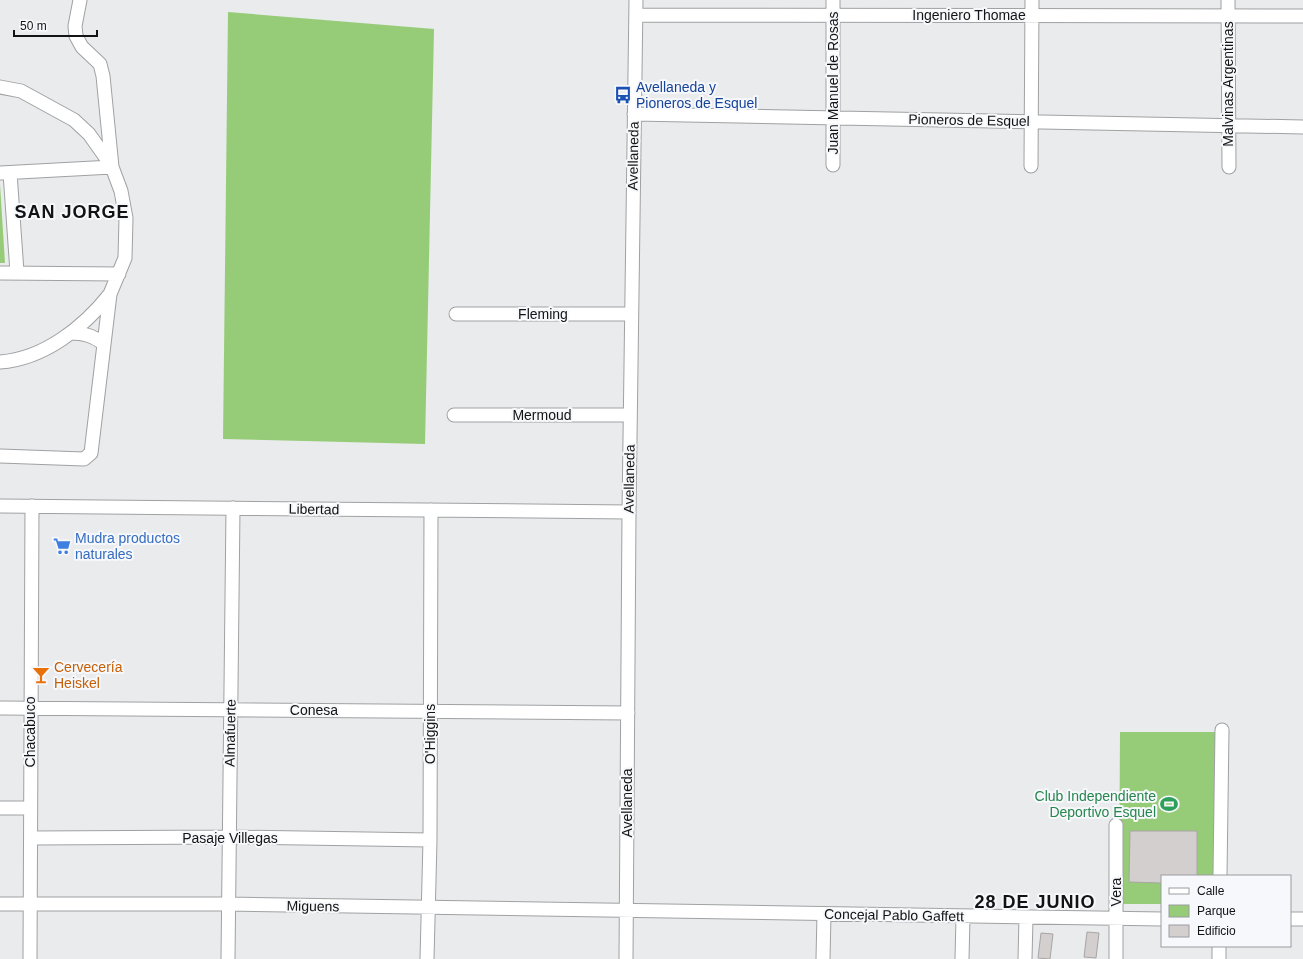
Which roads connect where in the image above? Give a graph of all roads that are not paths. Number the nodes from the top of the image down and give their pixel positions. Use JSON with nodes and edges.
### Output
{"nodes":[{"id":1,"x":80,"y":0,"type":"edge"},
{"id":2,"x":636,"y":0,"type":"edge"},
{"id":3,"x":833,"y":0,"type":"edge"},
{"id":4,"x":1032,"y":0,"type":"edge"},
{"id":5,"x":1228,"y":0,"type":"edge"},
{"id":6,"x":636,"y":15,"type":"junction"},
{"id":7,"x":833,"y":15,"type":"junction"},
{"id":8,"x":1032,"y":15,"type":"junction"},
{"id":9,"x":1228,"y":16,"type":"junction"},
{"id":10,"x":1303,"y":16,"type":"edge"},
{"id":11,"x":0,"y":87,"type":"edge"},
{"id":12,"x":634,"y":114,"type":"junction"},
{"id":13,"x":832,"y":118,"type":"junction"},
{"id":14,"x":1031,"y":121,"type":"junction"},
{"id":15,"x":1228,"y":126,"type":"junction"},
{"id":16,"x":1303,"y":127,"type":"edge"},
{"id":17,"x":833,"y":165,"type":"dead end"},
{"id":18,"x":1031,"y":166,"type":"dead end"},
{"id":19,"x":112,"y":167,"type":"junction"},
{"id":20,"x":1229,"y":167,"type":"dead end"},
{"id":21,"x":5,"y":173,"type":"edge"},
{"id":22,"x":17,"y":272,"type":"junction"},
{"id":23,"x":0,"y":273,"type":"edge"},
{"id":24,"x":119,"y":274,"type":"junction"},
{"id":25,"x":110,"y":294,"type":"junction"},
{"id":26,"x":456,"y":314,"type":"dead end"},
{"id":27,"x":631,"y":314,"type":"junction"},
{"id":28,"x":70,"y":333,"type":"junction"},
{"id":29,"x":104,"y":344,"type":"junction"},
{"id":30,"x":0,"y":362,"type":"edge"},
{"id":31,"x":454,"y":415,"type":"dead end"},
{"id":32,"x":630,"y":415,"type":"junction"},
{"id":33,"x":0,"y":456,"type":"edge"},
{"id":34,"x":0,"y":506,"type":"edge"},
{"id":35,"x":32,"y":506,"type":"junction"},
{"id":36,"x":233,"y":508,"type":"junction"},
{"id":37,"x":431,"y":510,"type":"junction"},
{"id":38,"x":629,"y":512,"type":"junction"},
{"id":39,"x":0,"y":708,"type":"edge"},
{"id":40,"x":30,"y":708,"type":"junction"},
{"id":41,"x":231,"y":710,"type":"junction"},
{"id":42,"x":430,"y":711,"type":"junction"},
{"id":43,"x":628,"y":713,"type":"junction"},
{"id":44,"x":1222,"y":730,"type":"dead end"},
{"id":45,"x":0,"y":808,"type":"edge"},
{"id":46,"x":30,"y":808,"type":"junction"},
{"id":47,"x":1116,"y":826,"type":"dead end"},
{"id":48,"x":229,"y":837,"type":"junction"},
{"id":49,"x":31,"y":838,"type":"junction"},
{"id":50,"x":430,"y":840,"type":"junction"},
{"id":51,"x":1220,"y":875,"type":"edge"},
{"id":52,"x":0,"y":904,"type":"edge"},
{"id":53,"x":31,"y":904,"type":"junction"},
{"id":54,"x":229,"y":904,"type":"junction"},
{"id":55,"x":428,"y":908,"type":"junction"},
{"id":56,"x":627,"y":910,"type":"junction"},
{"id":57,"x":824,"y":914,"type":"junction"},
{"id":58,"x":963,"y":917,"type":"junction"},
{"id":59,"x":1026,"y":918,"type":"junction"},
{"id":60,"x":1116,"y":919,"type":"junction"},
{"id":61,"x":1161,"y":919,"type":"edge"},
{"id":62,"x":1291,"y":919,"type":"edge"},
{"id":63,"x":1303,"y":919,"type":"edge"},
{"id":64,"x":1219,"y":947,"type":"edge"},
{"id":65,"x":30,"y":959,"type":"edge"},
{"id":66,"x":228,"y":959,"type":"edge"},
{"id":67,"x":427,"y":959,"type":"edge"},
{"id":68,"x":626,"y":959,"type":"edge"},
{"id":69,"x":823,"y":959,"type":"edge"},
{"id":70,"x":962,"y":959,"type":"edge"},
{"id":71,"x":1025,"y":959,"type":"edge"},
{"id":72,"x":1116,"y":959,"type":"edge"},
{"id":73,"x":1219,"y":959,"type":"edge"}],
"edges":[{"from":1,"to":19,"type":"street"},
{"from":2,"to":6,"type":"street","name":"Avellaneda"},
{"from":3,"to":7,"type":"street","name":"Juan Manuel de Rosas"},
{"from":4,"to":8,"type":"street"},
{"from":5,"to":9,"type":"street","name":"Malvinas Argentinas"},
{"from":6,"to":7,"type":"street","name":"Ingeniero Thomae"},
{"from":6,"to":12,"type":"street","name":"Avellaneda"},
{"from":7,"to":8,"type":"street","name":"Ingeniero Thomae"},
{"from":7,"to":13,"type":"street","name":"Juan Manuel de Rosas"},
{"from":8,"to":9,"type":"street","name":"Ingeniero Thomae"},
{"from":8,"to":14,"type":"street"},
{"from":9,"to":10,"type":"street","name":"Ingeniero Thomae"},
{"from":9,"to":15,"type":"street","name":"Malvinas Argentinas"},
{"from":11,"to":19,"type":"street"},
{"from":12,"to":13,"type":"street","name":"Pioneros de Esquel"},
{"from":12,"to":27,"type":"street","name":"Avellaneda"},
{"from":13,"to":14,"type":"street","name":"Pioneros de Esquel"},
{"from":13,"to":17,"type":"street","name":"Juan Manuel de Rosas"},
{"from":14,"to":15,"type":"street","name":"Pioneros de Esquel"},
{"from":14,"to":18,"type":"street"},
{"from":15,"to":16,"type":"street","name":"Pioneros de Esquel"},
{"from":15,"to":20,"type":"street","name":"Malvinas Argentinas"},
{"from":19,"to":21,"type":"street"},
{"from":19,"to":24,"type":"street"},
{"from":21,"to":22,"type":"street"},
{"from":22,"to":23,"type":"street"},
{"from":22,"to":24,"type":"street"},
{"from":24,"to":25,"type":"street"},
{"from":25,"to":28,"type":"street"},
{"from":25,"to":29,"type":"street"},
{"from":26,"to":27,"type":"street","name":"Fleming"},
{"from":27,"to":32,"type":"street","name":"Avellaneda"},
{"from":28,"to":29,"type":"street"},
{"from":28,"to":30,"type":"street"},
{"from":29,"to":33,"type":"street"},
{"from":31,"to":32,"type":"street","name":"Mermoud"},
{"from":32,"to":38,"type":"street","name":"Avellaneda"},
{"from":34,"to":35,"type":"street","name":"Libertad"},
{"from":35,"to":36,"type":"street","name":"Libertad"},
{"from":35,"to":40,"type":"street","name":"Chacabuco"},
{"from":36,"to":37,"type":"street","name":"Libertad"},
{"from":36,"to":41,"type":"street","name":"Almafuerte"},
{"from":37,"to":38,"type":"street","name":"Libertad"},
{"from":37,"to":42,"type":"street","name":"O'Higgins"},
{"from":38,"to":43,"type":"street","name":"Avellaneda"},
{"from":39,"to":40,"type":"street","name":"Conesa"},
{"from":40,"to":41,"type":"street","name":"Conesa"},
{"from":40,"to":46,"type":"street","name":"Chacabuco"},
{"from":41,"to":42,"type":"street","name":"Conesa"},
{"from":41,"to":48,"type":"street","name":"Almafuerte"},
{"from":42,"to":43,"type":"street","name":"Conesa"},
{"from":42,"to":50,"type":"street","name":"O'Higgins"},
{"from":43,"to":56,"type":"street","name":"Avellaneda"},
{"from":44,"to":51,"type":"street"},
{"from":45,"to":46,"type":"street"},
{"from":46,"to":49,"type":"street","name":"Chacabuco"},
{"from":47,"to":60,"type":"street","name":"Vera"},
{"from":48,"to":49,"type":"street","name":"Pasaje Villegas"},
{"from":48,"to":50,"type":"street","name":"Pasaje Villegas"},
{"from":48,"to":54,"type":"street","name":"Almafuerte"},
{"from":49,"to":53,"type":"street","name":"Chacabuco"},
{"from":50,"to":55,"type":"street","name":"O'Higgins"},
{"from":52,"to":53,"type":"street","name":"Miguens"},
{"from":53,"to":54,"type":"street","name":"Miguens"},
{"from":53,"to":65,"type":"street","name":"Chacabuco"},
{"from":54,"to":55,"type":"street","name":"Miguens"},
{"from":54,"to":66,"type":"street","name":"Almafuerte"},
{"from":55,"to":56,"type":"street","name":"Miguens"},
{"from":55,"to":67,"type":"street","name":"O'Higgins"},
{"from":56,"to":57,"type":"street","name":"Concejal Pablo Gaffett"},
{"from":56,"to":68,"type":"street","name":"Avellaneda"},
{"from":57,"to":58,"type":"street","name":"Concejal Pablo Gaffett"},
{"from":57,"to":69,"type":"street"},
{"from":58,"to":59,"type":"street","name":"Concejal Pablo Gaffett"},
{"from":58,"to":70,"type":"street"},
{"from":59,"to":60,"type":"street","name":"Concejal Pablo Gaffett"},
{"from":59,"to":71,"type":"street"},
{"from":60,"to":61,"type":"street","name":"Concejal Pablo Gaffett"},
{"from":60,"to":72,"type":"street","name":"Vera"},
{"from":62,"to":63,"type":"street"},
{"from":64,"to":73,"type":"street"}]}
